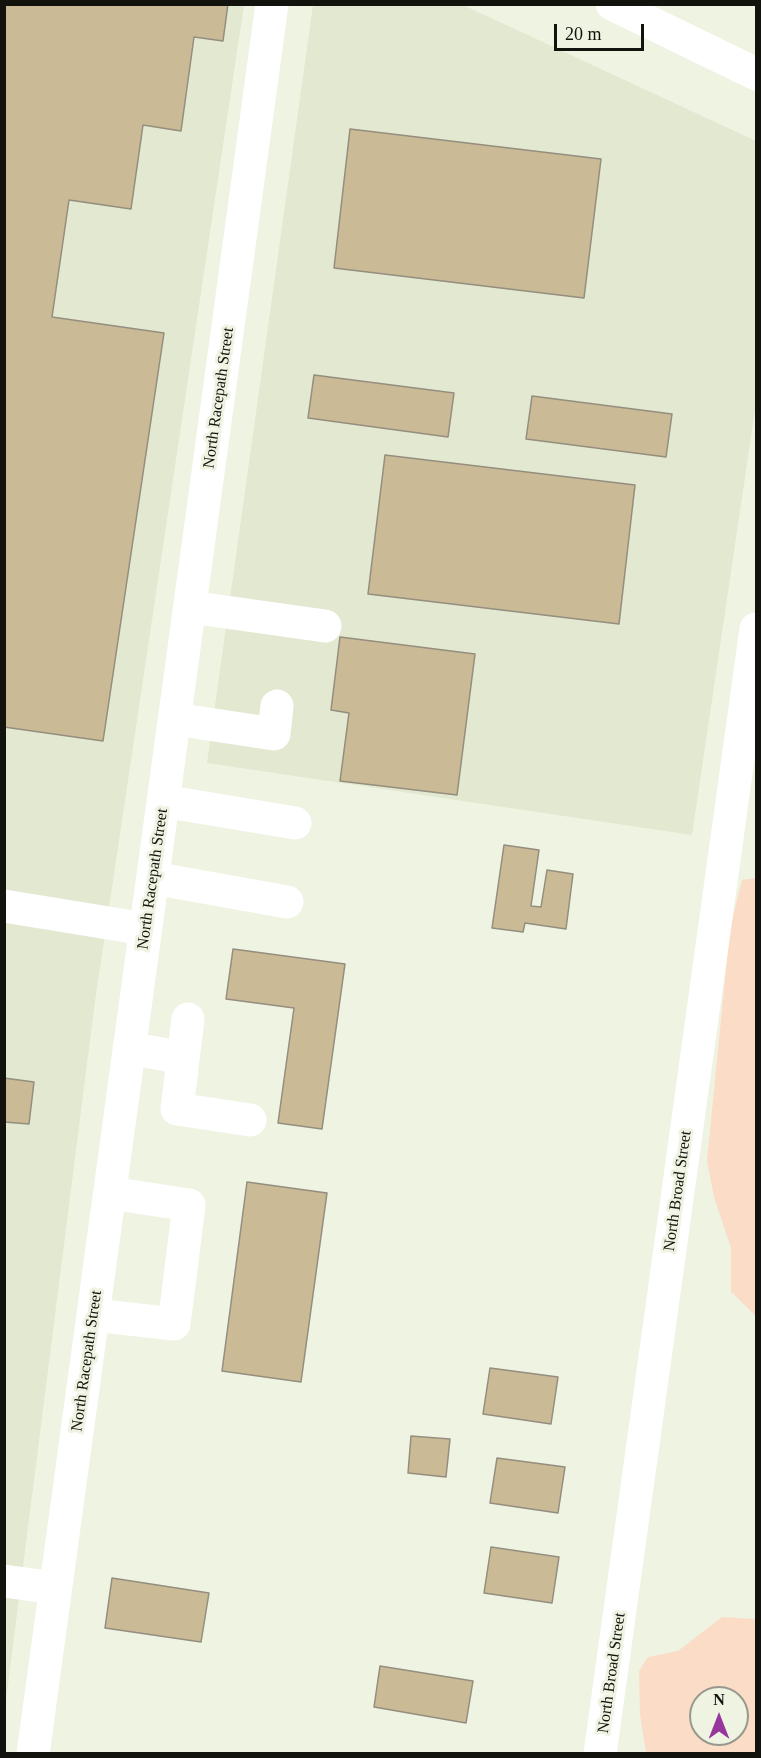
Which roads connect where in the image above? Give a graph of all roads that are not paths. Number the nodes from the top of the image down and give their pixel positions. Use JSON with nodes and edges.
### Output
{"nodes":[{"id":1,"x":272,"y":4,"type":"edge"},
{"id":2,"x":612,"y":4,"type":"edge"},
{"id":3,"x":756,"y":74,"type":"edge"},
{"id":4,"x":190,"y":607,"type":"junction"},
{"id":5,"x":325,"y":626,"type":"dead end"},
{"id":6,"x":756,"y":629,"type":"edge"},
{"id":7,"x":277,"y":706,"type":"dead end"},
{"id":8,"x":175,"y":718,"type":"junction"},
{"id":9,"x":163,"y":801,"type":"junction"},
{"id":10,"x":295,"y":823,"type":"dead end"},
{"id":11,"x":153,"y":878,"type":"junction"},
{"id":12,"x":287,"y":902,"type":"dead end"},
{"id":13,"x":4,"y":906,"type":"edge"},
{"id":14,"x":145,"y":929,"type":"junction"},
{"id":15,"x":188,"y":1019,"type":"dead end"},
{"id":16,"x":129,"y":1048,"type":"junction"},
{"id":17,"x":183,"y":1058,"type":"junction"},
{"id":18,"x":250,"y":1120,"type":"dead end"},
{"id":19,"x":110,"y":1193,"type":"junction"},
{"id":20,"x":93,"y":1315,"type":"junction"},
{"id":21,"x":4,"y":1581,"type":"edge"},
{"id":22,"x":55,"y":1588,"type":"junction"},
{"id":23,"x":33,"y":1754,"type":"edge"},
{"id":24,"x":600,"y":1754,"type":"edge"}],
"edges":[{"from":1,"to":4,"type":"main road","name":"North Racepath Street"},
{"from":2,"to":3,"type":"main road"},
{"from":4,"to":5,"type":"main road"},
{"from":4,"to":8,"type":"main road","name":"North Racepath Street"},
{"from":6,"to":24,"type":"main road","name":"North Broad Street"},
{"from":7,"to":8,"type":"main road"},
{"from":8,"to":9,"type":"main road","name":"North Racepath Street"},
{"from":9,"to":10,"type":"main road"},
{"from":9,"to":11,"type":"main road","name":"North Racepath Street"},
{"from":11,"to":12,"type":"main road"},
{"from":11,"to":14,"type":"main road","name":"North Racepath Street"},
{"from":13,"to":14,"type":"main road"},
{"from":14,"to":16,"type":"main road","name":"North Racepath Street"},
{"from":15,"to":17,"type":"main road"},
{"from":16,"to":17,"type":"main road"},
{"from":16,"to":19,"type":"main road","name":"North Racepath Street"},
{"from":17,"to":18,"type":"main road"},
{"from":19,"to":20,"type":"main road","name":"North Racepath Street"},
{"from":19,"to":20,"type":"main road"},
{"from":20,"to":22,"type":"main road","name":"North Racepath Street"},
{"from":21,"to":22,"type":"main road"},
{"from":22,"to":23,"type":"main road","name":"North Racepath Street"}]}
